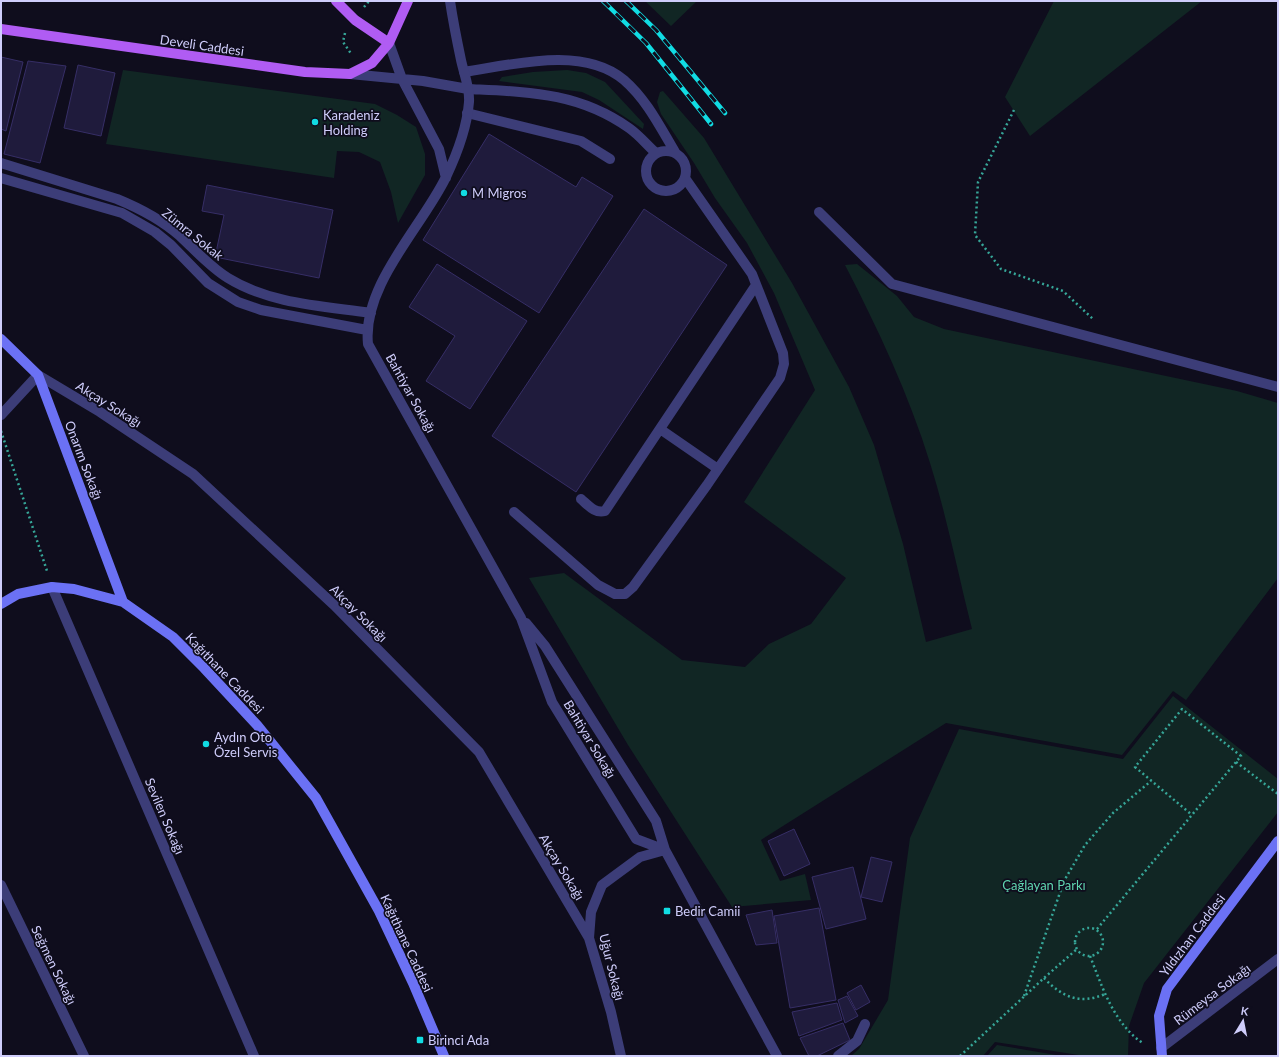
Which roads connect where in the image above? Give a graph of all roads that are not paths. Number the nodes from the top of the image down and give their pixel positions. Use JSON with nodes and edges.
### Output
{"nodes":[{"id":1,"x":336,"y":1,"type":"edge"},
{"id":2,"x":408,"y":1,"type":"edge"},
{"id":3,"x":450,"y":1,"type":"edge"},
{"id":4,"x":1,"y":29,"type":"edge"},
{"id":5,"x":389,"y":43,"type":"junction"},
{"id":6,"x":464,"y":72,"type":"junction"},
{"id":7,"x":350,"y":74,"type":"junction"},
{"id":8,"x":402,"y":79,"type":"junction"},
{"id":9,"x":468,"y":89,"type":"junction"},
{"id":10,"x":467,"y":113,"type":"junction"},
{"id":11,"x":674,"y":152,"type":"junction"},
{"id":12,"x":656,"y":153,"type":"junction"},
{"id":13,"x":610,"y":158,"type":"dead end"},
{"id":14,"x":1,"y":163,"type":"edge"},
{"id":15,"x":1,"y":178,"type":"edge"},
{"id":16,"x":446,"y":178,"type":"junction"},
{"id":17,"x":685,"y":178,"type":"junction"},
{"id":18,"x":819,"y":212,"type":"dead end"},
{"id":19,"x":756,"y":285,"type":"junction"},
{"id":20,"x":371,"y":312,"type":"junction"},
{"id":21,"x":367,"y":330,"type":"junction"},
{"id":22,"x":1,"y":339,"type":"edge"},
{"id":23,"x":38,"y":375,"type":"junction"},
{"id":24,"x":1278,"y":387,"type":"edge"},
{"id":25,"x":1,"y":415,"type":"edge"},
{"id":26,"x":660,"y":429,"type":"junction"},
{"id":27,"x":718,"y":469,"type":"junction"},
{"id":28,"x":580,"y":499,"type":"dead end"},
{"id":29,"x":514,"y":512,"type":"dead end"},
{"id":30,"x":52,"y":587,"type":"junction"},
{"id":31,"x":123,"y":602,"type":"junction"},
{"id":32,"x":1,"y":604,"type":"edge"},
{"id":33,"x":521,"y":618,"type":"junction"},
{"id":34,"x":1278,"y":842,"type":"edge"},
{"id":35,"x":665,"y":850,"type":"junction"},
{"id":36,"x":1,"y":886,"type":"edge"},
{"id":37,"x":589,"y":938,"type":"junction"},
{"id":38,"x":1278,"y":959,"type":"edge"},
{"id":39,"x":865,"y":1024,"type":"dead end"},
{"id":40,"x":1161,"y":1052,"type":"edge"},
{"id":41,"x":84,"y":1056,"type":"edge"},
{"id":42,"x":254,"y":1056,"type":"edge"},
{"id":43,"x":444,"y":1056,"type":"edge"},
{"id":44,"x":621,"y":1056,"type":"edge"},
{"id":45,"x":777,"y":1056,"type":"edge"},
{"id":46,"x":838,"y":1056,"type":"edge"}],
"edges":[{"from":1,"to":5,"type":"main road"},
{"from":2,"to":5,"type":"main road","name":"Develi Caddesi"},
{"from":3,"to":6,"type":"street","name":"Bahtiyar Sokağı"},
{"from":4,"to":7,"type":"main road","name":"Develi Caddesi"},
{"from":5,"to":7,"type":"main road","name":"Develi Caddesi"},
{"from":5,"to":8,"type":"street"},
{"from":6,"to":9,"type":"street","name":"Bahtiyar Sokağı"},
{"from":6,"to":11,"type":"street"},
{"from":7,"to":8,"type":"street"},
{"from":8,"to":9,"type":"street"},
{"from":8,"to":16,"type":"street"},
{"from":9,"to":10,"type":"street","name":"Bahtiyar Sokağı"},
{"from":9,"to":12,"type":"street"},
{"from":10,"to":13,"type":"street"},
{"from":10,"to":16,"type":"street","name":"Bahtiyar Sokağı"},
{"from":11,"to":12,"type":"street"},
{"from":11,"to":17,"type":"street"},
{"from":12,"to":17,"type":"street"},
{"from":14,"to":20,"type":"street","name":"Zümra Sokak"},
{"from":15,"to":21,"type":"street","name":"Zümra Sokak"},
{"from":16,"to":20,"type":"street","name":"Bahtiyar Sokağı"},
{"from":17,"to":19,"type":"street"},
{"from":18,"to":24,"type":"street"},
{"from":19,"to":26,"type":"street"},
{"from":19,"to":27,"type":"street"},
{"from":20,"to":21,"type":"street","name":"Bahtiyar Sokağı"},
{"from":21,"to":33,"type":"street","name":"Bahtiyar Sokağı"},
{"from":22,"to":23,"type":"main road","name":"Onarım Sokağı"},
{"from":23,"to":25,"type":"street"},
{"from":23,"to":31,"type":"main road","name":"Onarım Sokağı"},
{"from":23,"to":37,"type":"street","name":"Akçay Sokağı"},
{"from":26,"to":27,"type":"street"},
{"from":26,"to":28,"type":"street"},
{"from":27,"to":29,"type":"street"},
{"from":30,"to":31,"type":"main road","name":"Kağıthane Caddesi"},
{"from":30,"to":32,"type":"main road","name":"Kağıthane Caddesi"},
{"from":30,"to":42,"type":"street","name":"Sevilen Sokağı"},
{"from":31,"to":43,"type":"main road","name":"Kağıthane Caddesi"},
{"from":33,"to":35,"type":"street","name":"Bahtiyar Sokağı"},
{"from":33,"to":35,"type":"street","name":"Bahtiyar Sokağı"},
{"from":34,"to":40,"type":"main road","name":"Yıldızhan Caddesi"},
{"from":35,"to":37,"type":"street","name":"Uğur Sokağı"},
{"from":35,"to":45,"type":"street","name":"Bahtiyar Sokağı"},
{"from":36,"to":41,"type":"street","name":"Seğmen Sokağı"},
{"from":37,"to":44,"type":"street","name":"Uğur Sokağı"},
{"from":38,"to":40,"type":"street","name":"Rümeysa Sokağı"},
{"from":39,"to":46,"type":"street"}]}
